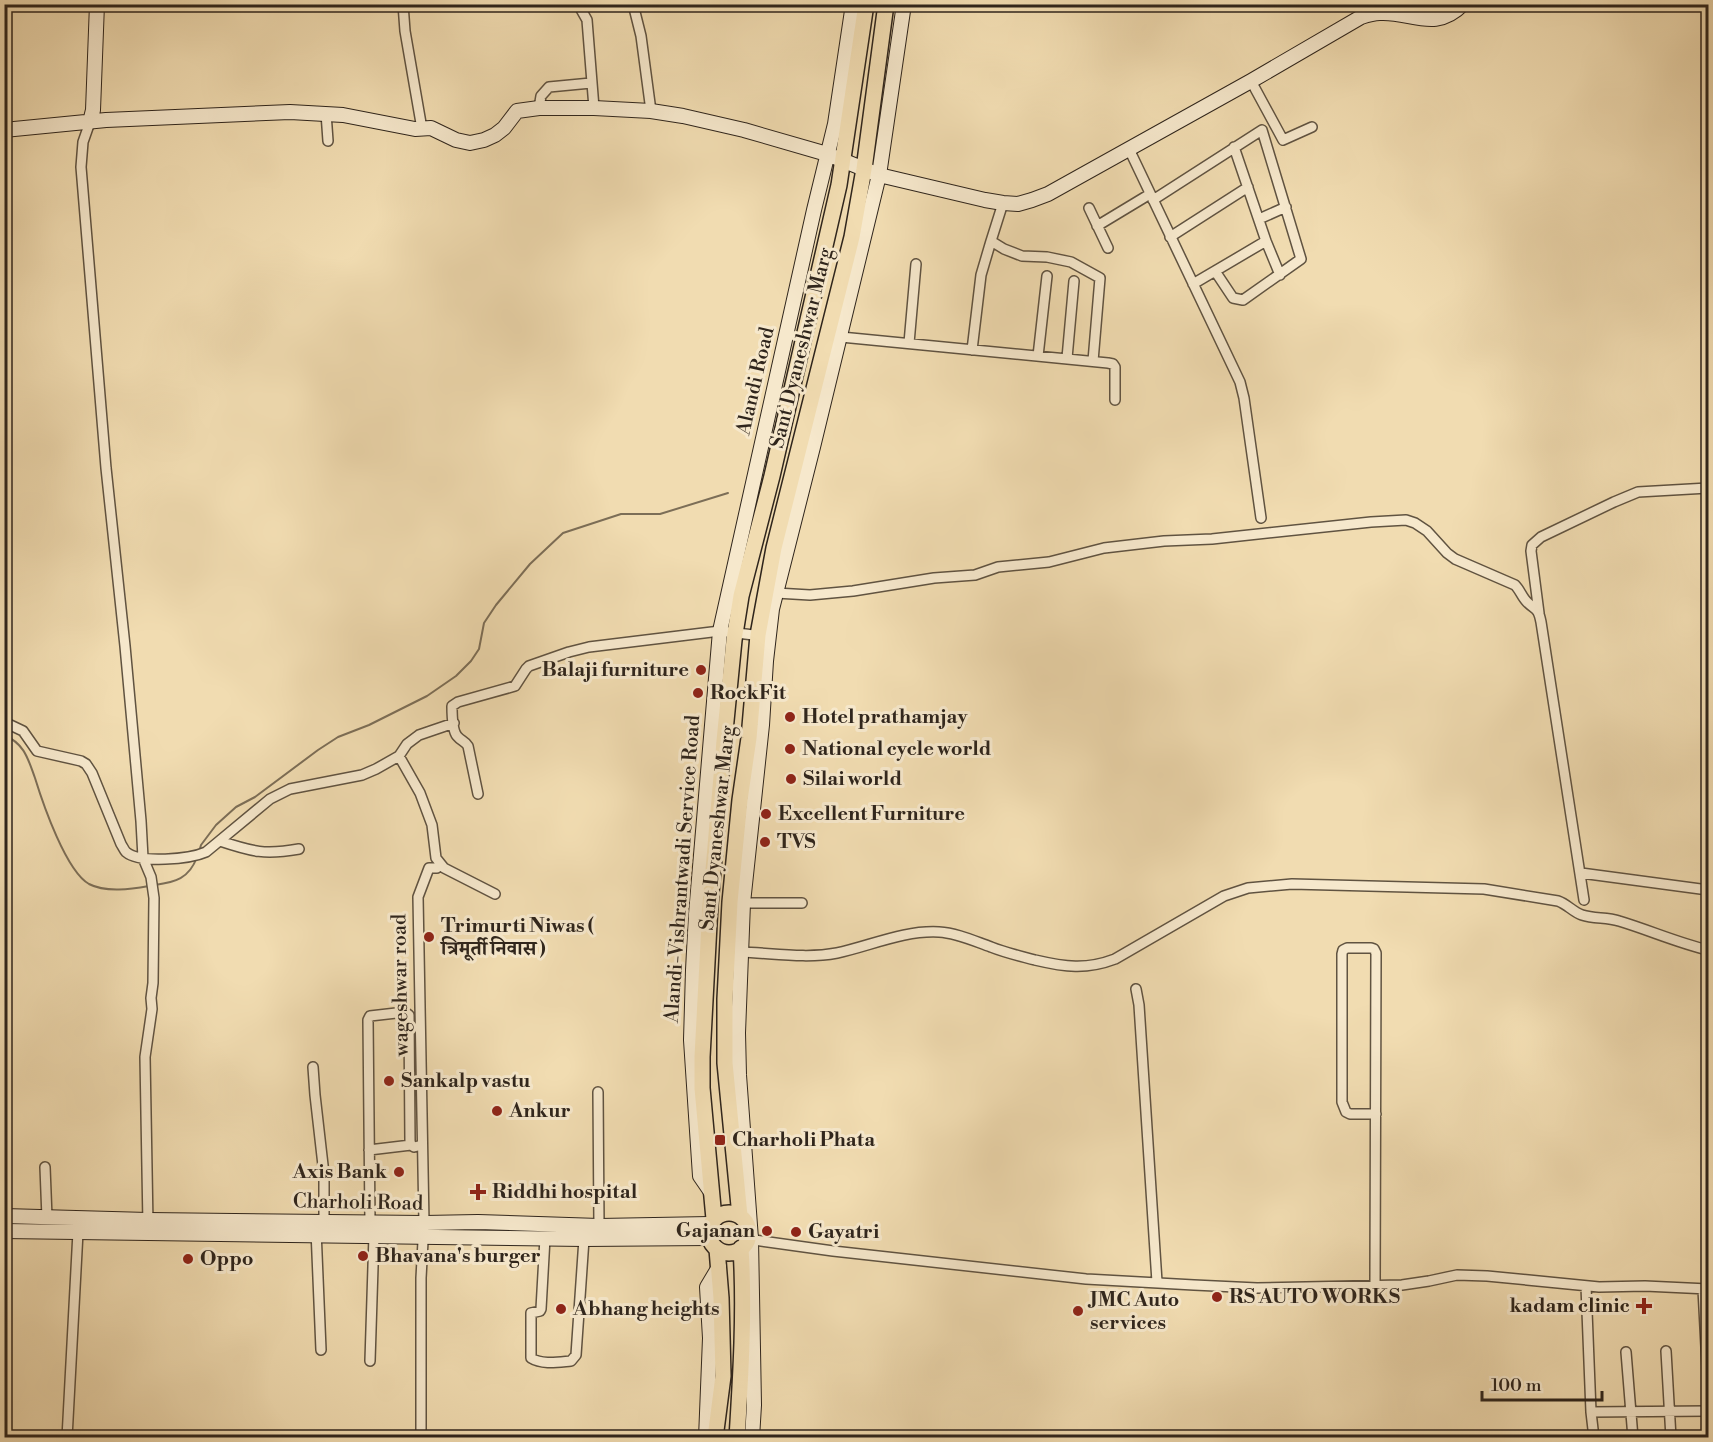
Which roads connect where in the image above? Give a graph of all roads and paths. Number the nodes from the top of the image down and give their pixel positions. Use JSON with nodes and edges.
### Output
{"nodes":[{"id":1,"x":97,"y":4,"type":"edge"},
{"id":2,"x":403,"y":4,"type":"edge"},
{"id":3,"x":578,"y":4,"type":"edge"},
{"id":4,"x":633,"y":4,"type":"edge"},
{"id":5,"x":853,"y":4,"type":"edge"},
{"id":6,"x":866,"y":4,"type":"edge"},
{"id":7,"x":886,"y":4,"type":"edge"},
{"id":8,"x":904,"y":4,"type":"edge"},
{"id":9,"x":1463,"y":4,"type":"edge"},
{"id":10,"x":1251,"y":81,"type":"junction"},
{"id":11,"x":591,"y":83,"type":"junction"},
{"id":12,"x":540,"y":108,"type":"junction"},
{"id":13,"x":594,"y":108,"type":"junction"},
{"id":14,"x":651,"y":111,"type":"junction"},
{"id":15,"x":326,"y":113,"type":"junction"},
{"id":16,"x":90,"y":123,"type":"junction"},
{"id":17,"x":1312,"y":127,"type":"dead end"},
{"id":18,"x":422,"y":129,"type":"junction"},
{"id":19,"x":4,"y":130,"type":"edge"},
{"id":20,"x":328,"y":141,"type":"dead end"},
{"id":21,"x":1234,"y":147,"type":"junction"},
{"id":22,"x":1129,"y":150,"type":"junction"},
{"id":23,"x":827,"y":154,"type":"junction"},
{"id":24,"x":843,"y":160,"type":"junction"},
{"id":25,"x":864,"y":169,"type":"junction"},
{"id":26,"x":879,"y":175,"type":"junction"},
{"id":27,"x":1248,"y":187,"type":"junction"},
{"id":28,"x":1151,"y":197,"type":"junction"},
{"id":29,"x":1003,"y":203,"type":"junction"},
{"id":30,"x":1286,"y":207,"type":"junction"},
{"id":31,"x":1089,"y":208,"type":"dead end"},
{"id":32,"x":1259,"y":219,"type":"junction"},
{"id":33,"x":1097,"y":225,"type":"junction"},
{"id":34,"x":1170,"y":237,"type":"junction"},
{"id":35,"x":991,"y":241,"type":"junction"},
{"id":36,"x":1266,"y":241,"type":"junction"},
{"id":37,"x":1108,"y":248,"type":"dead end"},
{"id":38,"x":916,"y":264,"type":"dead end"},
{"id":39,"x":1215,"y":271,"type":"junction"},
{"id":40,"x":1280,"y":275,"type":"junction"},
{"id":41,"x":1047,"y":276,"type":"dead end"},
{"id":42,"x":1074,"y":281,"type":"dead end"},
{"id":43,"x":1193,"y":284,"type":"junction"},
{"id":44,"x":840,"y":337,"type":"junction"},
{"id":45,"x":909,"y":343,"type":"junction"},
{"id":46,"x":972,"y":350,"type":"junction"},
{"id":47,"x":1038,"y":356,"type":"junction"},
{"id":48,"x":1067,"y":358,"type":"junction"},
{"id":49,"x":1092,"y":361,"type":"junction"},
{"id":50,"x":1115,"y":400,"type":"dead end"},
{"id":51,"x":1708,"y":488,"type":"edge"},
{"id":52,"x":1261,"y":518,"type":"dead end"},
{"id":53,"x":776,"y":593,"type":"junction"},
{"id":54,"x":1540,"y":616,"type":"junction"},
{"id":55,"x":722,"y":624,"type":"junction"},
{"id":56,"x":735,"y":636,"type":"junction"},
{"id":57,"x":763,"y":636,"type":"junction"},
{"id":58,"x":4,"y":722,"type":"edge"},
{"id":59,"x":454,"y":723,"type":"junction"},
{"id":60,"x":399,"y":756,"type":"junction"},
{"id":61,"x":477,"y":794,"type":"dead end"},
{"id":62,"x":220,"y":841,"type":"junction"},
{"id":63,"x":299,"y":849,"type":"dead end"},
{"id":64,"x":143,"y":858,"type":"junction"},
{"id":65,"x":441,"y":865,"type":"junction"},
{"id":66,"x":1581,"y":873,"type":"junction"},
{"id":67,"x":1708,"y":890,"type":"edge"},
{"id":68,"x":495,"y":894,"type":"dead end"},
{"id":69,"x":1584,"y":900,"type":"dead end"},
{"id":70,"x":743,"y":903,"type":"junction"},
{"id":71,"x":802,"y":903,"type":"dead end"},
{"id":72,"x":1708,"y":950,"type":"edge"},
{"id":73,"x":741,"y":952,"type":"junction"},
{"id":74,"x":1136,"y":988,"type":"dead end"},
{"id":75,"x":313,"y":1067,"type":"dead end"},
{"id":76,"x":598,"y":1092,"type":"dead end"},
{"id":77,"x":1376,"y":1114,"type":"junction"},
{"id":78,"x":411,"y":1145,"type":"junction"},
{"id":79,"x":423,"y":1145,"type":"junction"},
{"id":80,"x":369,"y":1150,"type":"junction"},
{"id":81,"x":45,"y":1167,"type":"dead end"},
{"id":82,"x":711,"y":1192,"type":"junction"},
{"id":83,"x":4,"y":1216,"type":"edge"},
{"id":84,"x":740,"y":1216,"type":"junction"},
{"id":85,"x":47,"y":1218,"type":"junction"},
{"id":86,"x":370,"y":1222,"type":"junction"},
{"id":87,"x":319,"y":1226,"type":"junction"},
{"id":88,"x":599,"y":1226,"type":"junction"},
{"id":89,"x":148,"y":1227,"type":"junction"},
{"id":90,"x":424,"y":1230,"type":"junction"},
{"id":91,"x":4,"y":1231,"type":"edge"},
{"id":92,"x":78,"y":1232,"type":"junction"},
{"id":93,"x":644,"y":1232,"type":"junction"},
{"id":94,"x":713,"y":1232,"type":"junction"},
{"id":95,"x":374,"y":1235,"type":"junction"},
{"id":96,"x":545,"y":1238,"type":"junction"},
{"id":97,"x":584,"y":1239,"type":"junction"},
{"id":98,"x":746,"y":1242,"type":"junction"},
{"id":99,"x":719,"y":1267,"type":"junction"},
{"id":100,"x":1156,"y":1282,"type":"junction"},
{"id":101,"x":1375,"y":1285,"type":"junction"},
{"id":102,"x":1586,"y":1286,"type":"junction"},
{"id":103,"x":1706,"y":1289,"type":"edge"},
{"id":104,"x":321,"y":1350,"type":"dead end"},
{"id":105,"x":1666,"y":1351,"type":"dead end"},
{"id":106,"x":1626,"y":1352,"type":"dead end"},
{"id":107,"x":370,"y":1361,"type":"dead end"},
{"id":108,"x":1708,"y":1386,"type":"edge"},
{"id":109,"x":1670,"y":1411,"type":"junction"},
{"id":110,"x":1708,"y":1411,"type":"edge"},
{"id":111,"x":1591,"y":1412,"type":"junction"},
{"id":112,"x":1631,"y":1412,"type":"junction"},
{"id":113,"x":67,"y":1437,"type":"edge"},
{"id":114,"x":420,"y":1437,"type":"edge"},
{"id":115,"x":706,"y":1437,"type":"edge"},
{"id":116,"x":715,"y":1437,"type":"edge"},
{"id":117,"x":736,"y":1437,"type":"edge"},
{"id":118,"x":752,"y":1437,"type":"edge"},
{"id":119,"x":1594,"y":1437,"type":"edge"},
{"id":120,"x":1633,"y":1437,"type":"edge"},
{"id":121,"x":1671,"y":1437,"type":"edge"}],
"edges":[{"from":1,"to":16,"type":"street"},
{"from":2,"to":18,"type":"street"},
{"from":3,"to":11,"type":"street"},
{"from":4,"to":14,"type":"street"},
{"from":5,"to":23,"type":"street","name":"Alandi Road"},
{"from":6,"to":24,"type":"main road","name":"Sant Dyaneshwar Marg"},
{"from":7,"to":25,"type":"main road","name":"Sant Dyaneshwar Marg"},
{"from":8,"to":26,"type":"street"},
{"from":9,"to":10,"type":"street"},
{"from":10,"to":17,"type":"street"},
{"from":10,"to":22,"type":"street"},
{"from":11,"to":12,"type":"street"},
{"from":11,"to":13,"type":"street"},
{"from":12,"to":13,"type":"street"},
{"from":12,"to":18,"type":"street"},
{"from":13,"to":14,"type":"street"},
{"from":14,"to":23,"type":"street"},
{"from":15,"to":16,"type":"street"},
{"from":15,"to":18,"type":"street"},
{"from":15,"to":20,"type":"street"},
{"from":16,"to":19,"type":"street"},
{"from":16,"to":64,"type":"street"},
{"from":21,"to":27,"type":"street"},
{"from":21,"to":28,"type":"street"},
{"from":21,"to":30,"type":"street"},
{"from":22,"to":28,"type":"street"},
{"from":22,"to":29,"type":"street"},
{"from":23,"to":24,"type":"street"},
{"from":23,"to":55,"type":"street","name":"Alandi Road"},
{"from":24,"to":25,"type":"street"},
{"from":24,"to":56,"type":"main road","name":"Sant Dyaneshwar Marg"},
{"from":25,"to":26,"type":"street"},
{"from":25,"to":57,"type":"main road","name":"Sant Dyaneshwar Marg"},
{"from":26,"to":29,"type":"street"},
{"from":26,"to":44,"type":"street"},
{"from":27,"to":32,"type":"street"},
{"from":27,"to":34,"type":"street"},
{"from":28,"to":33,"type":"street"},
{"from":28,"to":34,"type":"street"},
{"from":29,"to":35,"type":"street"},
{"from":30,"to":32,"type":"street"},
{"from":30,"to":40,"type":"street"},
{"from":31,"to":33,"type":"street"},
{"from":32,"to":36,"type":"street"},
{"from":33,"to":37,"type":"street"},
{"from":34,"to":43,"type":"street"},
{"from":35,"to":46,"type":"street"},
{"from":35,"to":49,"type":"street"},
{"from":36,"to":39,"type":"street"},
{"from":36,"to":40,"type":"street"},
{"from":38,"to":45,"type":"street"},
{"from":39,"to":40,"type":"street"},
{"from":39,"to":43,"type":"street"},
{"from":41,"to":47,"type":"street"},
{"from":42,"to":48,"type":"street"},
{"from":43,"to":52,"type":"street"},
{"from":44,"to":45,"type":"street"},
{"from":44,"to":53,"type":"street"},
{"from":45,"to":46,"type":"street"},
{"from":46,"to":47,"type":"street"},
{"from":47,"to":48,"type":"street"},
{"from":48,"to":49,"type":"street"},
{"from":49,"to":50,"type":"street"},
{"from":51,"to":54,"type":"street"},
{"from":53,"to":54,"type":"street"},
{"from":53,"to":57,"type":"street"},
{"from":54,"to":66,"type":"street"},
{"from":55,"to":56,"type":"street"},
{"from":55,"to":59,"type":"street"},
{"from":55,"to":82,"type":"street","name":"Alandi-Vishrantwadi Service Road"},
{"from":56,"to":57,"type":"street"},
{"from":56,"to":82,"type":"main road","name":"Sant Dyaneshwar Marg"},
{"from":57,"to":70,"type":"street"},
{"from":57,"to":84,"type":"main road","name":"Sant Dyaneshwar Marg"},
{"from":58,"to":64,"type":"street"},
{"from":59,"to":60,"type":"street"},
{"from":59,"to":61,"type":"street"},
{"from":60,"to":62,"type":"street"},
{"from":60,"to":65,"type":"street"},
{"from":62,"to":63,"type":"street"},
{"from":62,"to":64,"type":"street"},
{"from":64,"to":89,"type":"street"},
{"from":65,"to":68,"type":"street"},
{"from":65,"to":79,"type":"street","name":"wageshwar road"},
{"from":66,"to":67,"type":"street"},
{"from":66,"to":69,"type":"street"},
{"from":70,"to":71,"type":"street"},
{"from":70,"to":73,"type":"street"},
{"from":72,"to":73,"type":"street"},
{"from":73,"to":98,"type":"street"},
{"from":74,"to":100,"type":"street"},
{"from":75,"to":87,"type":"street"},
{"from":76,"to":88,"type":"street"},
{"from":77,"to":77,"type":"street"},
{"from":77,"to":101,"type":"street"},
{"from":78,"to":79,"type":"street"},
{"from":78,"to":80,"type":"street"},
{"from":78,"to":80,"type":"street"},
{"from":79,"to":90,"type":"street","name":"wageshwar road"},
{"from":80,"to":86,"type":"street"},
{"from":81,"to":85,"type":"street"},
{"from":82,"to":94,"type":"main road","name":"Sant Dyaneshwar Marg"},
{"from":83,"to":85,"type":"street","name":"Charholi Road"},
{"from":84,"to":94,"type":"main road"},
{"from":84,"to":98,"type":"main road","name":"Sant Dyaneshwar Marg"},
{"from":85,"to":89,"type":"street","name":"Charholi Road"},
{"from":86,"to":87,"type":"street","name":"Charholi Road"},
{"from":86,"to":90,"type":"street","name":"Charholi Road"},
{"from":87,"to":89,"type":"street","name":"Charholi Road"},
{"from":87,"to":95,"type":"street","name":"Charholi Road"},
{"from":87,"to":104,"type":"street"},
{"from":88,"to":90,"type":"street","name":"Charholi Road"},
{"from":88,"to":93,"type":"street","name":"Charholi Road"},
{"from":89,"to":92,"type":"street","name":"Charholi Road"},
{"from":90,"to":95,"type":"street","name":"Charholi Road"},
{"from":90,"to":96,"type":"street","name":"Charholi Road"},
{"from":90,"to":114,"type":"street","name":"wageshwar road"},
{"from":91,"to":92,"type":"street","name":"Charholi Road"},
{"from":92,"to":113,"type":"street"},
{"from":93,"to":94,"type":"street","name":"Charholi Road"},
{"from":93,"to":97,"type":"street","name":"Charholi Road"},
{"from":94,"to":98,"type":"main road"},
{"from":94,"to":99,"type":"main road","name":"Sant Dyaneshwar Marg"},
{"from":95,"to":107,"type":"street"},
{"from":96,"to":97,"type":"street","name":"Charholi Road"},
{"from":96,"to":97,"type":"street"},
{"from":98,"to":100,"type":"street"},
{"from":98,"to":117,"type":"main road"},
{"from":98,"to":118,"type":"street"},
{"from":99,"to":115,"type":"street"},
{"from":99,"to":116,"type":"main road","name":"Sant Dyaneshwar Marg"},
{"from":100,"to":101,"type":"street"},
{"from":101,"to":102,"type":"street"},
{"from":102,"to":103,"type":"street"},
{"from":102,"to":111,"type":"street"},
{"from":103,"to":108,"type":"street"},
{"from":105,"to":109,"type":"street"},
{"from":106,"to":112,"type":"street"},
{"from":109,"to":110,"type":"street"},
{"from":109,"to":112,"type":"street"},
{"from":109,"to":121,"type":"street"},
{"from":111,"to":112,"type":"street"},
{"from":111,"to":119,"type":"street"},
{"from":112,"to":120,"type":"street"}]}
